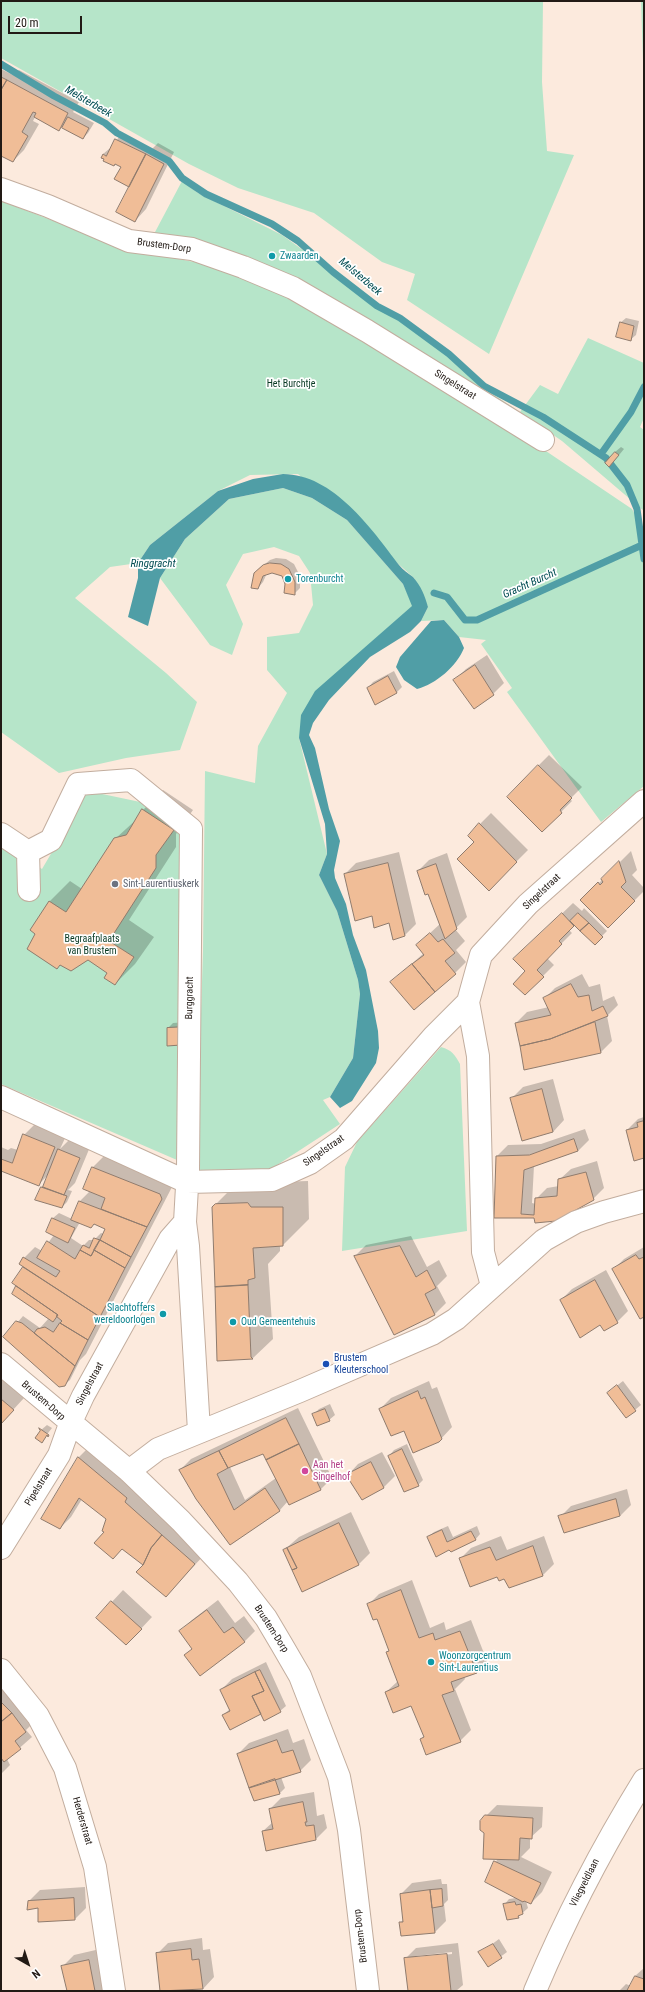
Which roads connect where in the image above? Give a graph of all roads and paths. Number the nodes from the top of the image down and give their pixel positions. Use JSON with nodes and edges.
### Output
{"nodes":[{"id":1,"x":1,"y":189,"type":"edge"},
{"id":2,"x":367,"y":331,"type":"joint"},
{"id":3,"x":543,"y":440,"type":"dead end"},
{"id":4,"x":644,"y":801,"type":"edge"},
{"id":5,"x":1,"y":834,"type":"edge"},
{"id":6,"x":28,"y":852,"type":"junction"},
{"id":7,"x":29,"y":890,"type":"dead end"},
{"id":8,"x":468,"y":1002,"type":"junction"},
{"id":9,"x":1,"y":1097,"type":"edge"},
{"id":10,"x":187,"y":1182,"type":"junction"},
{"id":11,"x":644,"y":1201,"type":"edge"},
{"id":12,"x":185,"y":1222,"type":"junction"},
{"id":13,"x":492,"y":1286,"type":"junction"},
{"id":14,"x":1,"y":1364,"type":"edge"},
{"id":15,"x":70,"y":1424,"type":"junction"},
{"id":16,"x":200,"y":1431,"type":"junction"},
{"id":17,"x":129,"y":1471,"type":"junction"},
{"id":18,"x":1,"y":1548,"type":"edge"},
{"id":19,"x":1,"y":1670,"type":"edge"},
{"id":20,"x":644,"y":1780,"type":"edge"},
{"id":21,"x":114,"y":1991,"type":"edge"},
{"id":22,"x":368,"y":1991,"type":"edge"},
{"id":23,"x":535,"y":1991,"type":"edge"}],
"edges":[{"from":1,"to":2,"type":"street","name":"Brustem-Dorp"},
{"from":2,"to":3,"type":"street","name":"Singelstraat"},
{"from":4,"to":8,"type":"street","name":"Singelstraat"},
{"from":5,"to":6,"type":"street"},
{"from":6,"to":7,"type":"street"},
{"from":6,"to":10,"type":"street","name":"Burggracht"},
{"from":8,"to":10,"type":"street","name":"Singelstraat"},
{"from":8,"to":13,"type":"street","name":"Singelstraat"},
{"from":9,"to":10,"type":"street"},
{"from":10,"to":12,"type":"street"},
{"from":11,"to":13,"type":"street"},
{"from":12,"to":15,"type":"street","name":"Singelstraat"},
{"from":12,"to":16,"type":"street"},
{"from":13,"to":16,"type":"street"},
{"from":14,"to":15,"type":"street","name":"Brustem-Dorp"},
{"from":15,"to":17,"type":"street","name":"Brustem-Dorp"},
{"from":15,"to":18,"type":"street","name":"Pipelstraat"},
{"from":16,"to":17,"type":"street"},
{"from":17,"to":22,"type":"street","name":"Brustem-Dorp"},
{"from":19,"to":21,"type":"street","name":"Herderstraat"},
{"from":20,"to":23,"type":"street","name":"Vliegveldlaan"}]}
